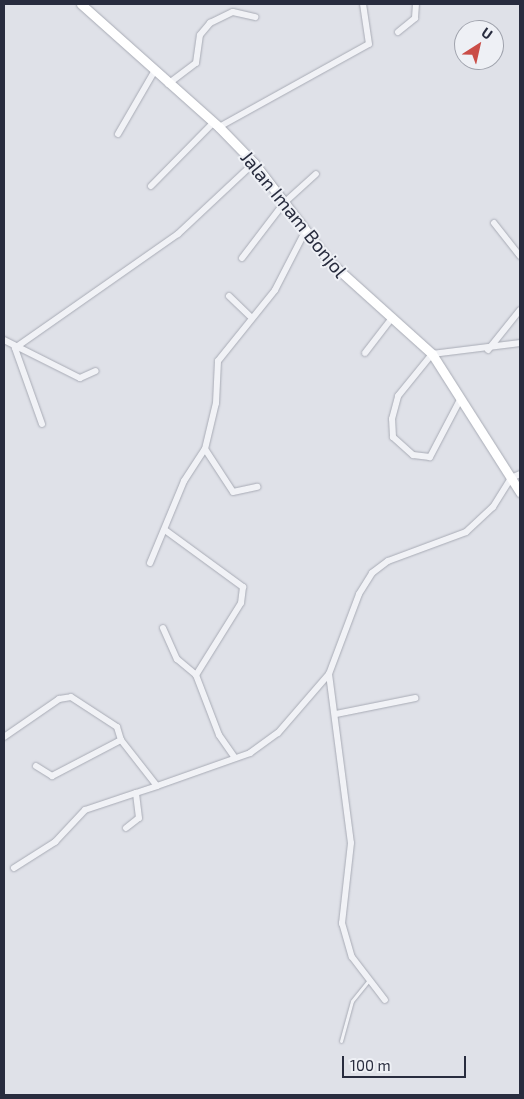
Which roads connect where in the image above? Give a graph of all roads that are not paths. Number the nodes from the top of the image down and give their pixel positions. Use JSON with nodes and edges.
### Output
{"nodes":[{"id":1,"x":81,"y":4,"type":"edge"},
{"id":2,"x":363,"y":4,"type":"edge"},
{"id":3,"x":416,"y":4,"type":"edge"},
{"id":4,"x":255,"y":17,"type":"dead end"},
{"id":5,"x":398,"y":32,"type":"dead end"},
{"id":6,"x":154,"y":72,"type":"junction"},
{"id":7,"x":168,"y":84,"type":"junction"},
{"id":8,"x":217,"y":124,"type":"junction"},
{"id":9,"x":118,"y":134,"type":"dead end"},
{"id":10,"x":254,"y":162,"type":"junction"},
{"id":11,"x":316,"y":174,"type":"dead end"},
{"id":12,"x":151,"y":186,"type":"dead end"},
{"id":13,"x":284,"y":204,"type":"junction"},
{"id":14,"x":494,"y":223,"type":"dead end"},
{"id":15,"x":305,"y":232,"type":"junction"},
{"id":16,"x":520,"y":256,"type":"edge"},
{"id":17,"x":242,"y":258,"type":"dead end"},
{"id":18,"x":229,"y":296,"type":"dead end"},
{"id":19,"x":520,"y":310,"type":"edge"},
{"id":20,"x":250,"y":316,"type":"junction"},
{"id":21,"x":392,"y":318,"type":"junction"},
{"id":22,"x":4,"y":340,"type":"edge"},
{"id":23,"x":520,"y":343,"type":"edge"},
{"id":24,"x":15,"y":348,"type":"junction"},
{"id":25,"x":488,"y":350,"type":"junction"},
{"id":26,"x":365,"y":353,"type":"dead end"},
{"id":27,"x":432,"y":354,"type":"junction"},
{"id":28,"x":96,"y":371,"type":"dead end"},
{"id":29,"x":462,"y":395,"type":"junction"},
{"id":30,"x":42,"y":424,"type":"dead end"},
{"id":31,"x":205,"y":449,"type":"junction"},
{"id":32,"x":516,"y":476,"type":"edge"},
{"id":33,"x":257,"y":487,"type":"dead end"},
{"id":34,"x":520,"y":492,"type":"edge"},
{"id":35,"x":165,"y":530,"type":"junction"},
{"id":36,"x":150,"y":563,"type":"dead end"},
{"id":37,"x":163,"y":628,"type":"dead end"},
{"id":38,"x":329,"y":674,"type":"junction"},
{"id":39,"x":196,"y":675,"type":"junction"},
{"id":40,"x":415,"y":698,"type":"dead end"},
{"id":41,"x":336,"y":714,"type":"junction"},
{"id":42,"x":4,"y":737,"type":"edge"},
{"id":43,"x":121,"y":740,"type":"junction"},
{"id":44,"x":236,"y":758,"type":"junction"},
{"id":45,"x":36,"y":766,"type":"dead end"},
{"id":46,"x":157,"y":786,"type":"junction"},
{"id":47,"x":136,"y":793,"type":"junction"},
{"id":48,"x":126,"y":828,"type":"dead end"},
{"id":49,"x":14,"y":868,"type":"dead end"},
{"id":50,"x":368,"y":981,"type":"junction"},
{"id":51,"x":385,"y":1000,"type":"dead end"},
{"id":52,"x":341,"y":1041,"type":"dead end"}],
"edges":[{"from":1,"to":6,"type":"main road","name":"Jalan Imam Bonjol"},
{"from":2,"to":8,"type":"street"},
{"from":3,"to":5,"type":"street"},
{"from":4,"to":7,"type":"street"},
{"from":6,"to":7,"type":"main road","name":"Jalan Imam Bonjol"},
{"from":6,"to":9,"type":"street"},
{"from":7,"to":8,"type":"main road","name":"Jalan Imam Bonjol"},
{"from":8,"to":10,"type":"main road","name":"Jalan Imam Bonjol"},
{"from":8,"to":12,"type":"street"},
{"from":10,"to":13,"type":"main road","name":"Jalan Imam Bonjol"},
{"from":10,"to":24,"type":"street"},
{"from":11,"to":13,"type":"street"},
{"from":13,"to":15,"type":"main road","name":"Jalan Imam Bonjol"},
{"from":13,"to":17,"type":"street"},
{"from":14,"to":16,"type":"street"},
{"from":15,"to":20,"type":"street"},
{"from":15,"to":21,"type":"main road","name":"Jalan Imam Bonjol"},
{"from":18,"to":20,"type":"street"},
{"from":19,"to":25,"type":"street"},
{"from":20,"to":31,"type":"street"},
{"from":21,"to":26,"type":"street"},
{"from":21,"to":27,"type":"main road","name":"Jalan Imam Bonjol"},
{"from":22,"to":24,"type":"street"},
{"from":23,"to":25,"type":"street"},
{"from":24,"to":28,"type":"street"},
{"from":24,"to":30,"type":"street"},
{"from":25,"to":27,"type":"street"},
{"from":27,"to":29,"type":"main road","name":"Jalan Imam Bonjol"},
{"from":27,"to":29,"type":"street"},
{"from":29,"to":32,"type":"main road","name":"Jalan Imam Bonjol"},
{"from":31,"to":33,"type":"street"},
{"from":31,"to":35,"type":"street"},
{"from":32,"to":34,"type":"main road","name":"Jalan Imam Bonjol"},
{"from":32,"to":38,"type":"street"},
{"from":35,"to":36,"type":"street"},
{"from":35,"to":39,"type":"street"},
{"from":37,"to":39,"type":"street"},
{"from":38,"to":41,"type":"street"},
{"from":38,"to":44,"type":"street"},
{"from":39,"to":44,"type":"street"},
{"from":40,"to":41,"type":"street"},
{"from":41,"to":50,"type":"street"},
{"from":42,"to":43,"type":"street"},
{"from":43,"to":45,"type":"street"},
{"from":43,"to":46,"type":"street"},
{"from":44,"to":46,"type":"street"},
{"from":46,"to":47,"type":"street"},
{"from":47,"to":48,"type":"street"},
{"from":47,"to":49,"type":"street"},
{"from":50,"to":51,"type":"street"},
{"from":50,"to":52,"type":"lane"}]}
